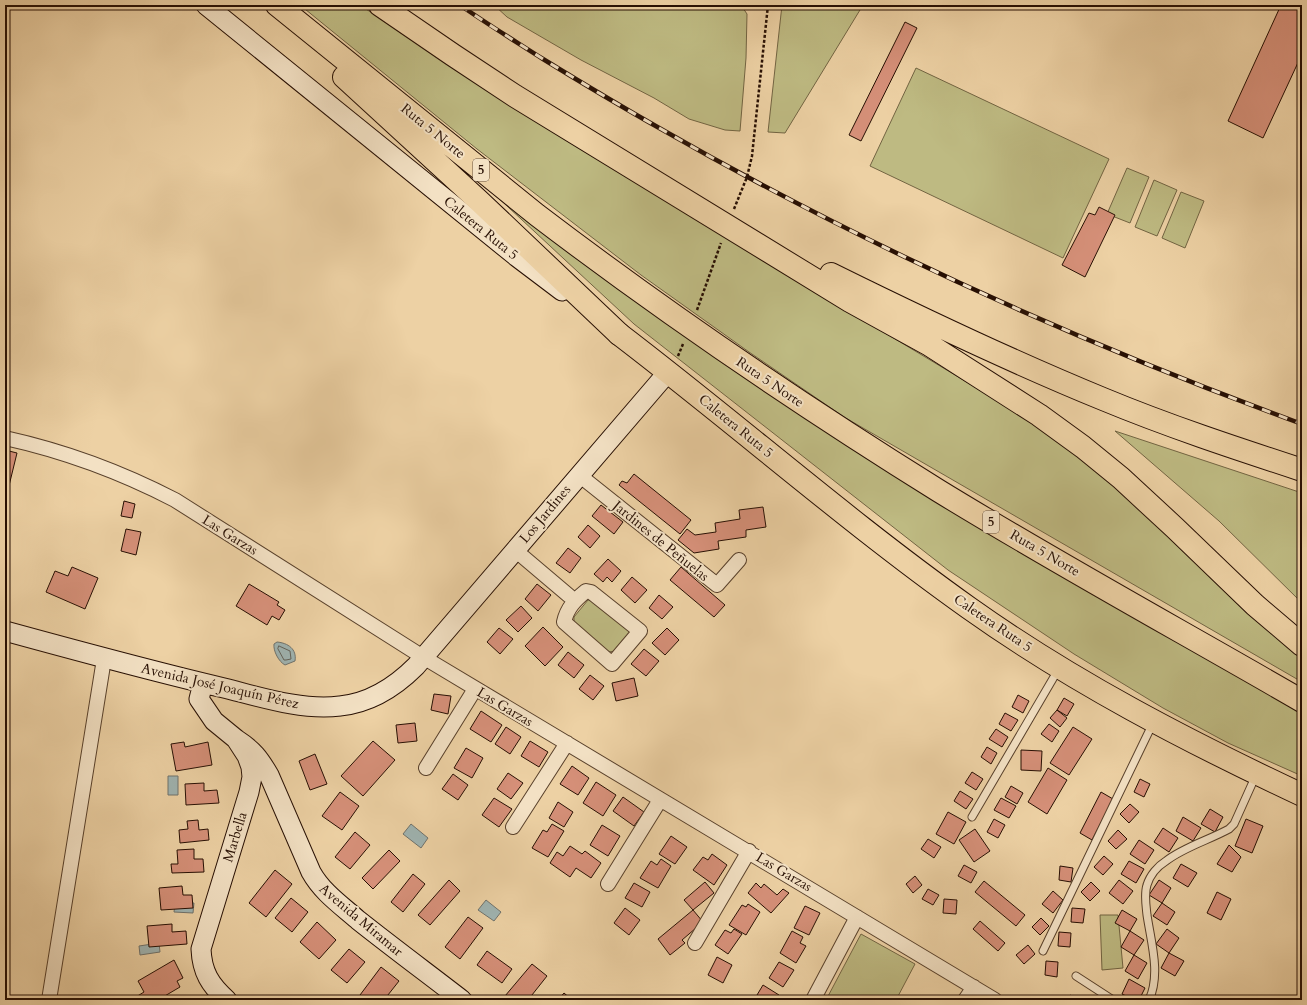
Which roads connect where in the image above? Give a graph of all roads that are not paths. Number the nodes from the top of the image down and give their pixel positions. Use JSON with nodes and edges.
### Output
{"nodes":[{"id":1,"x":206,"y":5,"type":"edge"},
{"id":2,"x":267,"y":5,"type":"edge"},
{"id":3,"x":277,"y":5,"type":"edge"},
{"id":4,"x":380,"y":5,"type":"edge"},
{"id":5,"x":728,"y":225,"type":"junction"},
{"id":6,"x":619,"y":334,"type":"junction"},
{"id":7,"x":668,"y":372,"type":"junction"},
{"id":8,"x":5,"y":438,"type":"edge"},
{"id":9,"x":1302,"y":470,"type":"edge"},
{"id":10,"x":578,"y":475,"type":"junction"},
{"id":11,"x":515,"y":550,"type":"junction"},
{"id":12,"x":739,"y":560,"type":"dead end"},
{"id":13,"x":574,"y":600,"type":"junction"},
{"id":14,"x":5,"y":631,"type":"edge"},
{"id":15,"x":1302,"y":645,"type":"edge"},
{"id":16,"x":423,"y":657,"type":"junction"},
{"id":17,"x":104,"y":659,"type":"junction"},
{"id":18,"x":1059,"y":667,"type":"junction"},
{"id":19,"x":203,"y":683,"type":"junction"},
{"id":20,"x":475,"y":689,"type":"junction"},
{"id":21,"x":1302,"y":701,"type":"edge"},
{"id":22,"x":1154,"y":721,"type":"junction"},
{"id":23,"x":236,"y":739,"type":"junction"},
{"id":24,"x":567,"y":743,"type":"junction"},
{"id":25,"x":426,"y":768,"type":"dead end"},
{"id":26,"x":1256,"y":774,"type":"junction"},
{"id":27,"x":1302,"y":795,"type":"edge"},
{"id":28,"x":660,"y":800,"type":"junction"},
{"id":29,"x":972,"y":816,"type":"dead end"},
{"id":30,"x":513,"y":827,"type":"dead end"},
{"id":31,"x":749,"y":851,"type":"junction"},
{"id":32,"x":608,"y":884,"type":"dead end"},
{"id":33,"x":857,"y":917,"type":"junction"},
{"id":34,"x":695,"y":943,"type":"dead end"},
{"id":35,"x":1043,"y":951,"type":"dead end"},
{"id":36,"x":1076,"y":976,"type":"dead end"},
{"id":37,"x":974,"y":987,"type":"junction"},
{"id":38,"x":49,"y":1000,"type":"edge"},
{"id":39,"x":227,"y":1000,"type":"edge"},
{"id":40,"x":462,"y":1000,"type":"edge"},
{"id":41,"x":813,"y":1000,"type":"edge"},
{"id":42,"x":965,"y":1000,"type":"edge"},
{"id":43,"x":995,"y":1000,"type":"edge"},
{"id":44,"x":1113,"y":1000,"type":"edge"},
{"id":45,"x":1149,"y":1000,"type":"edge"}],
"edges":[{"from":1,"to":6,"type":"street","name":"Caletera Ruta 5"},
{"from":2,"to":6,"type":"main road"},
{"from":3,"to":21,"type":"main road","name":"Ruta 5 Norte","number":"5"},
{"from":4,"to":5,"type":"main road"},
{"from":5,"to":9,"type":"main road"},
{"from":5,"to":15,"type":"main road"},
{"from":6,"to":7,"type":"main road","name":"Caletera Ruta 5"},
{"from":7,"to":10,"type":"street","name":"Los Jardines"},
{"from":7,"to":18,"type":"main road","name":"Caletera Ruta 5"},
{"from":8,"to":16,"type":"street","name":"Las Garzas"},
{"from":10,"to":11,"type":"street","name":"Los Jardines"},
{"from":10,"to":12,"type":"street","name":"Jardines de Peñuelas"},
{"from":11,"to":13,"type":"street"},
{"from":11,"to":16,"type":"street","name":"Los Jardines"},
{"from":13,"to":13,"type":"street"},
{"from":14,"to":17,"type":"street","name":"Avenida José Joaquín Pérez"},
{"from":16,"to":19,"type":"street","name":"Avenida José Joaquín Pérez"},
{"from":16,"to":20,"type":"street","name":"Las Garzas"},
{"from":17,"to":19,"type":"street","name":"Avenida José Joaquín Pérez"},
{"from":17,"to":38,"type":"street"},
{"from":18,"to":22,"type":"main road","name":"Caletera Ruta 5"},
{"from":18,"to":29,"type":"lane"},
{"from":19,"to":23,"type":"street","name":"Marbella"},
{"from":20,"to":24,"type":"street","name":"Las Garzas"},
{"from":20,"to":25,"type":"street"},
{"from":22,"to":26,"type":"main road","name":"Caletera Ruta 5"},
{"from":22,"to":35,"type":"lane"},
{"from":23,"to":39,"type":"street","name":"Marbella"},
{"from":23,"to":40,"type":"street","name":"Avenida Miramar"},
{"from":24,"to":28,"type":"street","name":"Las Garzas"},
{"from":24,"to":30,"type":"street"},
{"from":26,"to":27,"type":"main road","name":"Caletera Ruta 5"},
{"from":26,"to":45,"type":"lane"},
{"from":28,"to":31,"type":"street","name":"Las Garzas"},
{"from":28,"to":32,"type":"street"},
{"from":31,"to":33,"type":"street","name":"Las Garzas"},
{"from":31,"to":34,"type":"street"},
{"from":33,"to":37,"type":"street","name":"Las Garzas"},
{"from":33,"to":41,"type":"street"},
{"from":36,"to":44,"type":"lane"},
{"from":37,"to":42,"type":"street"},
{"from":37,"to":43,"type":"street","name":"Las Garzas"}]}
